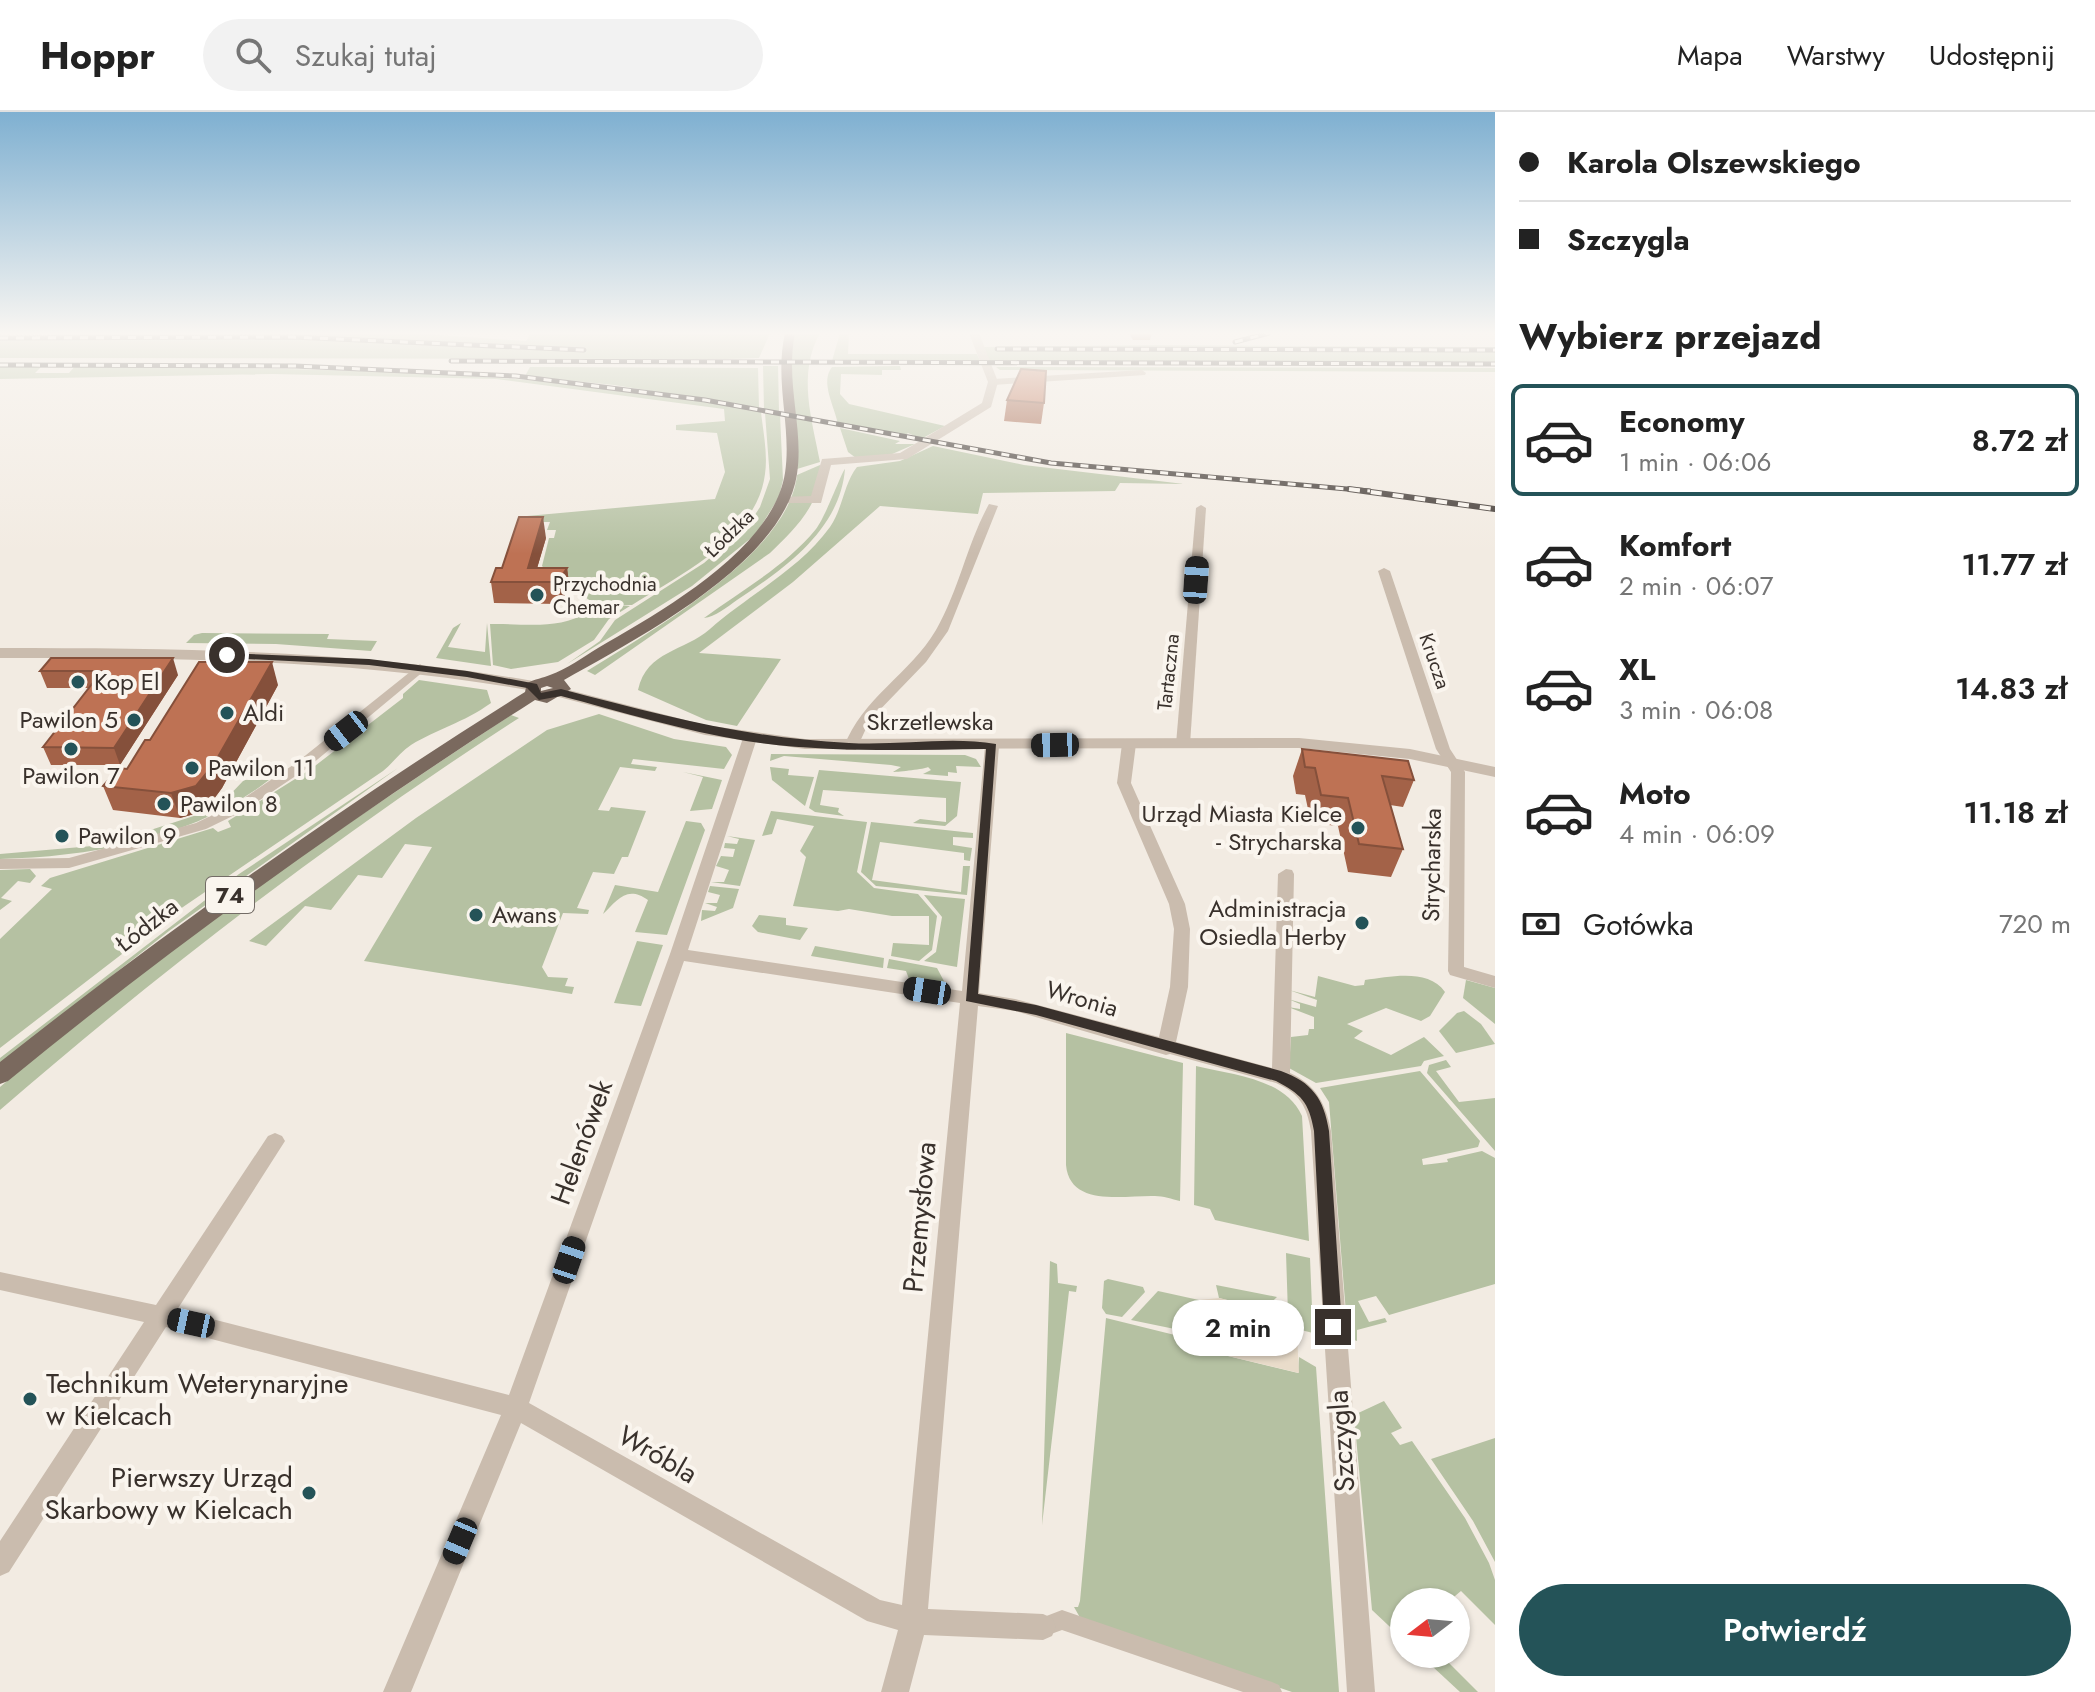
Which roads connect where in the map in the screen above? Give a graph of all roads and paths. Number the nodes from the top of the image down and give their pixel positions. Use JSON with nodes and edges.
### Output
{"nodes":[{"id":1,"x":786,"y":407,"type":"edge"},
{"id":2,"x":984,"y":407,"type":"edge"},
{"id":3,"x":785,"y":500,"type":"junction"},
{"id":4,"x":993,"y":506,"type":"dead end"},
{"id":5,"x":1201,"y":508,"type":"dead end"},
{"id":6,"x":1384,"y":571,"type":"dead end"},
{"id":7,"x":0,"y":653,"type":"edge"},
{"id":8,"x":420,"y":668,"type":"junction"},
{"id":9,"x":557,"y":687,"type":"junction"},
{"id":10,"x":533,"y":690,"type":"junction"},
{"id":11,"x":750,"y":738,"type":"junction"},
{"id":12,"x":1129,"y":744,"type":"junction"},
{"id":13,"x":1183,"y":744,"type":"junction"},
{"id":14,"x":992,"y":746,"type":"junction"},
{"id":15,"x":851,"y":747,"type":"junction"},
{"id":16,"x":1453,"y":762,"type":"junction"},
{"id":17,"x":1495,"y":772,"type":"edge"},
{"id":18,"x":0,"y":864,"type":"edge"},
{"id":19,"x":1286,"y":874,"type":"dead end"},
{"id":20,"x":678,"y":954,"type":"junction"},
{"id":21,"x":1495,"y":982,"type":"edge"},
{"id":22,"x":971,"y":998,"type":"junction"},
{"id":23,"x":1166,"y":1048,"type":"junction"},
{"id":24,"x":0,"y":1075,"type":"edge"},
{"id":25,"x":1281,"y":1077,"type":"junction"},
{"id":26,"x":275,"y":1141,"type":"dead end"},
{"id":27,"x":0,"y":1281,"type":"edge"},
{"id":28,"x":160,"y":1317,"type":"junction"},
{"id":29,"x":516,"y":1408,"type":"junction"},
{"id":30,"x":0,"y":1563,"type":"edge"},
{"id":31,"x":914,"y":1621,"type":"junction"},
{"id":32,"x":1043,"y":1627,"type":"joint"},
{"id":33,"x":397,"y":1692,"type":"edge"},
{"id":34,"x":895,"y":1692,"type":"edge"},
{"id":35,"x":1272,"y":1692,"type":"edge"},
{"id":36,"x":1361,"y":1692,"type":"edge"}],
"edges":[{"from":1,"to":3,"type":"main road","name":"Łódzka"},
{"from":2,"to":3,"type":"street"},
{"from":3,"to":9,"type":"main road","name":"Łódzka"},
{"from":4,"to":15,"type":"street"},
{"from":5,"to":13,"type":"street","name":"Tartaczna"},
{"from":6,"to":16,"type":"street","name":"Krucza"},
{"from":7,"to":8,"type":"street"},
{"from":8,"to":10,"type":"street"},
{"from":8,"to":18,"type":"street"},
{"from":9,"to":10,"type":"main road"},
{"from":9,"to":11,"type":"street","name":"Skrzetlewska"},
{"from":10,"to":24,"type":"main road","name":"Łódzka","number":"74"},
{"from":11,"to":15,"type":"street","name":"Skrzetlewska"},
{"from":11,"to":20,"type":"street","name":"Helenówek"},
{"from":12,"to":13,"type":"street","name":"Skrzetlewska"},
{"from":12,"to":14,"type":"street","name":"Skrzetlewska"},
{"from":12,"to":23,"type":"street"},
{"from":13,"to":16,"type":"street","name":"Skrzetlewska"},
{"from":14,"to":15,"type":"street","name":"Skrzetlewska"},
{"from":14,"to":22,"type":"street","name":"Przemysłowa"},
{"from":16,"to":17,"type":"street","name":"Skrzetlewska"},
{"from":16,"to":21,"type":"street","name":"Strycharska"},
{"from":19,"to":25,"type":"street"},
{"from":20,"to":22,"type":"street","name":"Wronia"},
{"from":20,"to":29,"type":"street","name":"Helenówek"},
{"from":22,"to":23,"type":"street","name":"Wronia"},
{"from":22,"to":31,"type":"street","name":"Przemysłowa"},
{"from":23,"to":25,"type":"street","name":"Wronia"},
{"from":25,"to":36,"type":"street","name":"Szczygla"},
{"from":26,"to":28,"type":"street"},
{"from":27,"to":28,"type":"street","name":"Wróbla"},
{"from":28,"to":29,"type":"street","name":"Wróbla"},
{"from":28,"to":30,"type":"street"},
{"from":29,"to":31,"type":"street","name":"Wróbla"},
{"from":29,"to":33,"type":"street","name":"Helenówek"},
{"from":31,"to":32,"type":"street","name":"Wróbla"},
{"from":31,"to":34,"type":"street","name":"Przemysłowa"},
{"from":32,"to":35,"type":"street","name":"Wróbla"}]}
